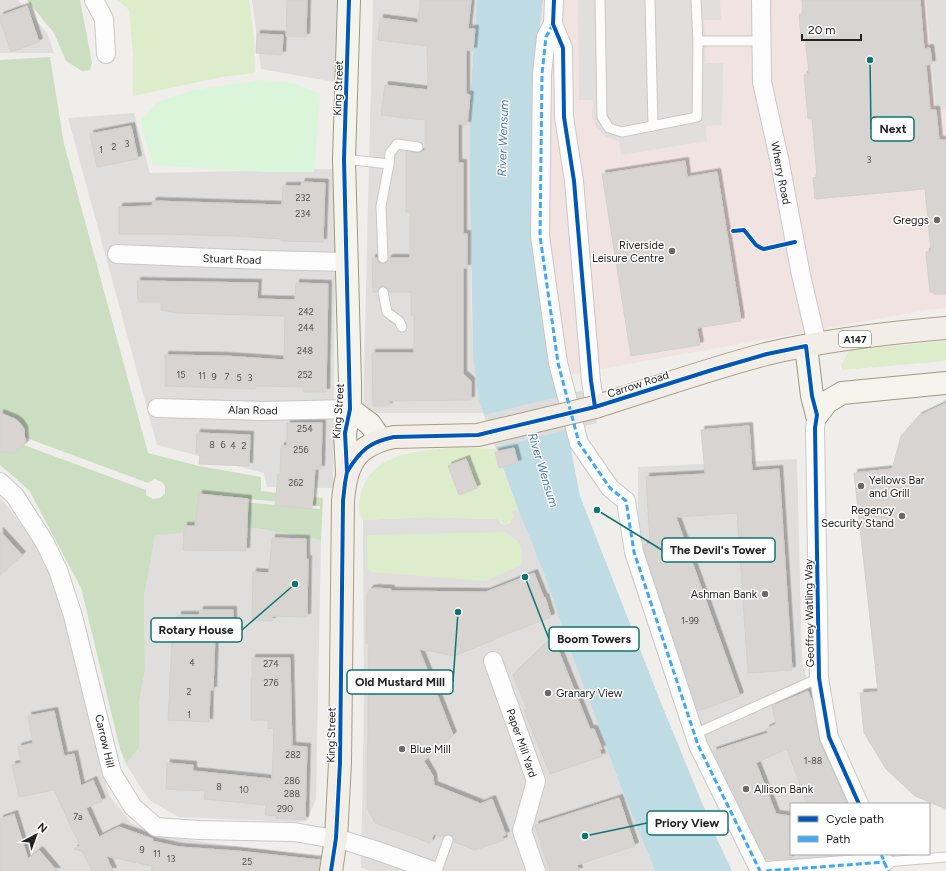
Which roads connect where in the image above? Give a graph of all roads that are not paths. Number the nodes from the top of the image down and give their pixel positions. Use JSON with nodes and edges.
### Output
{"nodes":[{"id":1,"x":94,"y":0,"type":"edge"},
{"id":2,"x":349,"y":0,"type":"edge"},
{"id":3,"x":554,"y":0,"type":"edge"},
{"id":4,"x":600,"y":0,"type":"edge"},
{"id":5,"x":650,"y":0,"type":"edge"},
{"id":6,"x":696,"y":0,"type":"edge"},
{"id":7,"x":761,"y":0,"type":"edge"},
{"id":8,"x":553,"y":24,"type":"junction"},
{"id":9,"x":698,"y":41,"type":"junction"},
{"id":10,"x":761,"y":41,"type":"junction"},
{"id":11,"x":106,"y":54,"type":"dead end"},
{"id":12,"x":652,"y":126,"type":"junction"},
{"id":13,"x":418,"y":147,"type":"dead end"},
{"id":14,"x":344,"y":159,"type":"junction"},
{"id":15,"x":389,"y":164,"type":"junction"},
{"id":16,"x":117,"y":254,"type":"dead end"},
{"id":17,"x":383,"y":258,"type":"dead end"},
{"id":18,"x":346,"y":262,"type":"junction"},
{"id":19,"x":383,"y":292,"type":"dead end"},
{"id":20,"x":402,"y":327,"type":"dead end"},
{"id":21,"x":946,"y":328,"type":"edge"},
{"id":22,"x":811,"y":345,"type":"junction"},
{"id":23,"x":946,"y":382,"type":"edge"},
{"id":24,"x":595,"y":407,"type":"junction"},
{"id":25,"x":156,"y":408,"type":"dead end"},
{"id":26,"x":350,"y":409,"type":"junction"},
{"id":27,"x":816,"y":422,"type":"junction"},
{"id":28,"x":381,"y":440,"type":"junction"},
{"id":29,"x":347,"y":472,"type":"junction"},
{"id":30,"x":0,"y":482,"type":"edge"},
{"id":31,"x":493,"y":661,"type":"dead end"},
{"id":32,"x":819,"y":678,"type":"junction"},
{"id":33,"x":694,"y":732,"type":"junction"},
{"id":34,"x":859,"y":803,"type":"edge"},
{"id":35,"x":336,"y":838,"type":"junction"},
{"id":36,"x":448,"y":840,"type":"dead end"},
{"id":37,"x":946,"y":857,"type":"edge"},
{"id":38,"x":885,"y":862,"type":"edge"},
{"id":39,"x":331,"y":871,"type":"edge"},
{"id":40,"x":433,"y":871,"type":"edge"},
{"id":41,"x":437,"y":871,"type":"edge"},
{"id":42,"x":536,"y":871,"type":"edge"},
{"id":43,"x":760,"y":871,"type":"edge"},
{"id":44,"x":766,"y":871,"type":"edge"}],
"edges":[{"from":1,"to":11,"type":"street"},
{"from":2,"to":14,"type":"street","name":"King Street"},
{"from":3,"to":8,"type":"street"},
{"from":4,"to":12,"type":"lane"},
{"from":5,"to":12,"type":"lane"},
{"from":6,"to":9,"type":"lane"},
{"from":7,"to":10,"type":"street","name":"Wherry Road"},
{"from":8,"to":24,"type":"street"},
{"from":8,"to":33,"type":"street"},
{"from":9,"to":10,"type":"lane"},
{"from":9,"to":12,"type":"lane"},
{"from":10,"to":22,"type":"street","name":"Wherry Road"},
{"from":13,"to":15,"type":"lane"},
{"from":14,"to":15,"type":"lane"},
{"from":14,"to":18,"type":"street","name":"King Street"},
{"from":15,"to":17,"type":"lane"},
{"from":16,"to":18,"type":"street","name":"Stuart Road"},
{"from":18,"to":26,"type":"street","name":"King Street"},
{"from":19,"to":20,"type":"lane"},
{"from":21,"to":22,"type":"main road","number":"A147"},
{"from":22,"to":24,"type":"main road","name":"Carrow Road","number":"A147"},
{"from":22,"to":27,"type":"street"},
{"from":23,"to":27,"type":"street"},
{"from":24,"to":28,"type":"main road","name":"Carrow Road","number":"A147","bridge":true},
{"from":25,"to":26,"type":"street","name":"Alan Road"},
{"from":26,"to":28,"type":"street"},
{"from":26,"to":29,"type":"street","name":"King Street"},
{"from":27,"to":32,"type":"street","name":"Geoffrey Watling Way"},
{"from":28,"to":29,"type":"main road","name":"Carrow Road","number":"A147"},
{"from":29,"to":35,"type":"main road","name":"King Street","number":"A147"},
{"from":30,"to":35,"type":"street","name":"Carrow Hill"},
{"from":31,"to":42,"type":"street","name":"Paper Mill Yard"},
{"from":32,"to":33,"type":"lane"},
{"from":32,"to":34,"type":"street","name":"Geoffrey Watling Way"},
{"from":33,"to":43,"type":"street"},
{"from":35,"to":39,"type":"main road","name":"King Street","number":"A147"},
{"from":35,"to":40,"type":"street"},
{"from":36,"to":41,"type":"lane"},
{"from":37,"to":38,"type":"lane"},
{"from":38,"to":44,"type":"street"}]}
